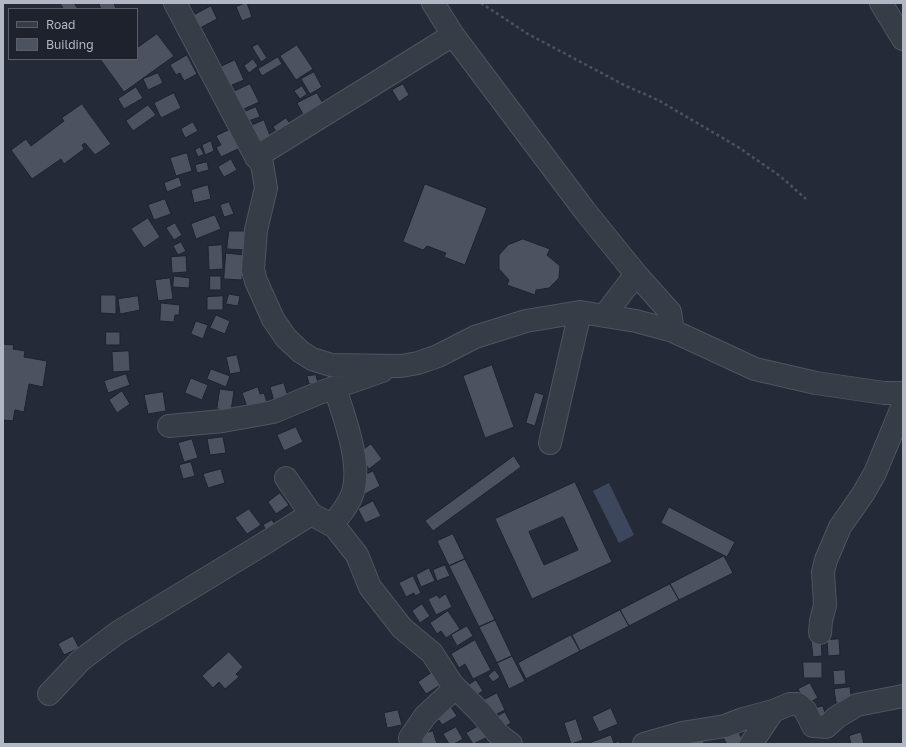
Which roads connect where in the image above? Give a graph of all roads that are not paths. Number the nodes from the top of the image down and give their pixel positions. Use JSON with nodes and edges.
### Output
{"nodes":[{"id":1,"x":175,"y":3,"type":"edge"},
{"id":2,"x":433,"y":3,"type":"edge"},
{"id":3,"x":881,"y":3,"type":"edge"},
{"id":4,"x":453,"y":35,"type":"junction"},
{"id":5,"x":903,"y":39,"type":"edge"},
{"id":6,"x":256,"y":157,"type":"junction"},
{"id":7,"x":636,"y":274,"type":"junction"},
{"id":8,"x":580,"y":312,"type":"junction"},
{"id":9,"x":604,"y":316,"type":"junction"},
{"id":10,"x":673,"y":331,"type":"junction"},
{"id":11,"x":397,"y":366,"type":"junction"},
{"id":12,"x":335,"y":388,"type":"junction"},
{"id":13,"x":903,"y":393,"type":"edge"},
{"id":14,"x":903,"y":405,"type":"edge"},
{"id":15,"x":169,"y":426,"type":"dead end"},
{"id":16,"x":550,"y":444,"type":"dead end"},
{"id":17,"x":286,"y":478,"type":"dead end"},
{"id":18,"x":311,"y":514,"type":"junction"},
{"id":19,"x":332,"y":526,"type":"junction"},
{"id":20,"x":820,"y":633,"type":"dead end"},
{"id":21,"x":452,"y":684,"type":"junction"},
{"id":22,"x":48,"y":694,"type":"dead end"},
{"id":23,"x":903,"y":696,"type":"edge"},
{"id":24,"x":773,"y":711,"type":"junction"},
{"id":25,"x":757,"y":742,"type":"edge"},
{"id":26,"x":412,"y":744,"type":"edge"},
{"id":27,"x":511,"y":744,"type":"edge"},
{"id":28,"x":644,"y":744,"type":"edge"}],
"edges":[{"from":1,"to":6,"type":"street"},
{"from":2,"to":4,"type":"street"},
{"from":3,"to":5,"type":"street"},
{"from":4,"to":6,"type":"street"},
{"from":4,"to":7,"type":"street"},
{"from":6,"to":11,"type":"street"},
{"from":7,"to":9,"type":"street"},
{"from":7,"to":10,"type":"street"},
{"from":8,"to":9,"type":"street"},
{"from":8,"to":11,"type":"street"},
{"from":8,"to":16,"type":"street"},
{"from":9,"to":10,"type":"street"},
{"from":10,"to":13,"type":"street"},
{"from":11,"to":12,"type":"street"},
{"from":12,"to":15,"type":"street"},
{"from":12,"to":19,"type":"street"},
{"from":14,"to":20,"type":"street"},
{"from":17,"to":18,"type":"street"},
{"from":18,"to":19,"type":"street"},
{"from":18,"to":22,"type":"street"},
{"from":19,"to":21,"type":"street"},
{"from":21,"to":26,"type":"street"},
{"from":21,"to":27,"type":"street"},
{"from":23,"to":24,"type":"street"},
{"from":24,"to":25,"type":"street"},
{"from":24,"to":28,"type":"street"}]}
